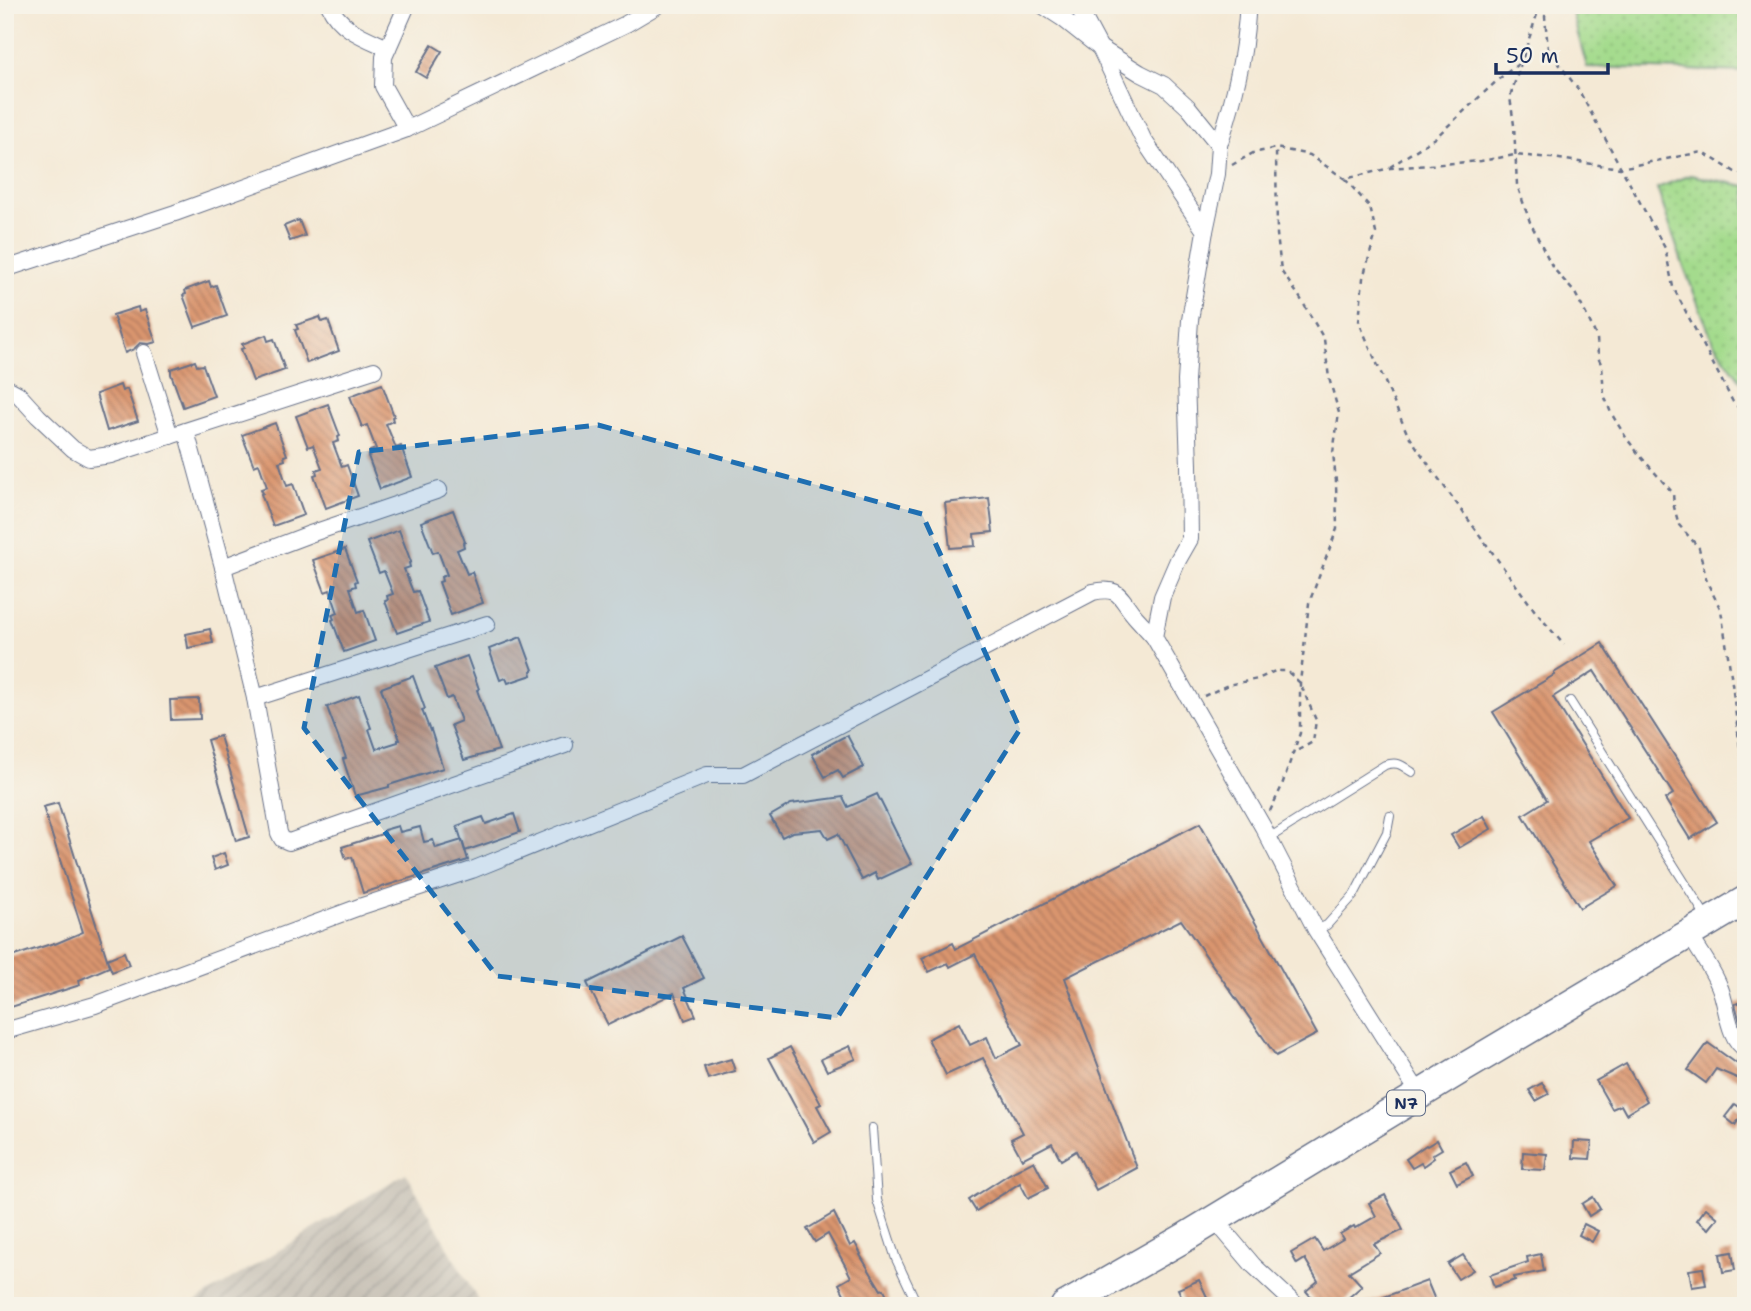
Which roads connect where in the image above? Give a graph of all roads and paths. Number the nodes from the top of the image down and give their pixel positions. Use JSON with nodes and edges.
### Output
{"nodes":[{"id":1,"x":329,"y":5,"type":"edge"},
{"id":2,"x":407,"y":5,"type":"edge"},
{"id":3,"x":658,"y":5,"type":"edge"},
{"id":4,"x":1042,"y":5,"type":"edge"},
{"id":5,"x":1077,"y":5,"type":"edge"},
{"id":6,"x":1247,"y":5,"type":"edge"},
{"id":7,"x":1540,"y":5,"type":"edge"},
{"id":8,"x":1546,"y":5,"type":"edge"},
{"id":9,"x":388,"y":48,"type":"junction"},
{"id":10,"x":1100,"y":48,"type":"junction"},
{"id":11,"x":1521,"y":62,"type":"junction"},
{"id":12,"x":407,"y":129,"type":"junction"},
{"id":13,"x":1219,"y":145,"type":"junction"},
{"id":14,"x":1276,"y":148,"type":"junction"},
{"id":15,"x":1515,"y":155,"type":"junction"},
{"id":16,"x":1390,"y":168,"type":"junction"},
{"id":17,"x":1620,"y":168,"type":"junction"},
{"id":18,"x":1217,"y":174,"type":"junction"},
{"id":19,"x":1746,"y":175,"type":"edge"},
{"id":20,"x":1345,"y":179,"type":"junction"},
{"id":21,"x":1205,"y":231,"type":"junction"},
{"id":22,"x":5,"y":269,"type":"edge"},
{"id":23,"x":144,"y":353,"type":"dead end"},
{"id":24,"x":374,"y":370,"type":"dead end"},
{"id":25,"x":5,"y":387,"type":"edge"},
{"id":26,"x":1746,"y":415,"type":"edge"},
{"id":27,"x":186,"y":431,"type":"junction"},
{"id":28,"x":170,"y":436,"type":"junction"},
{"id":29,"x":439,"y":490,"type":"dead end"},
{"id":30,"x":223,"y":566,"type":"junction"},
{"id":31,"x":487,"y":624,"type":"dead end"},
{"id":32,"x":1154,"y":637,"type":"junction"},
{"id":33,"x":1564,"y":645,"type":"dead end"},
{"id":34,"x":1300,"y":683,"type":"junction"},
{"id":35,"x":254,"y":698,"type":"junction"},
{"id":36,"x":1570,"y":701,"type":"dead end"},
{"id":37,"x":1192,"y":702,"type":"junction"},
{"id":38,"x":565,"y":745,"type":"dead end"},
{"id":39,"x":1292,"y":754,"type":"junction"},
{"id":40,"x":1412,"y":772,"type":"dead end"},
{"id":41,"x":1746,"y":776,"type":"edge"},
{"id":42,"x":1390,"y":816,"type":"dead end"},
{"id":43,"x":1266,"y":833,"type":"junction"},
{"id":44,"x":1746,"y":900,"type":"edge"},
{"id":45,"x":1699,"y":928,"type":"junction"},
{"id":46,"x":1316,"y":930,"type":"junction"},
{"id":47,"x":5,"y":1031,"type":"edge"},
{"id":48,"x":1746,"y":1049,"type":"edge"},
{"id":49,"x":1420,"y":1095,"type":"junction"},
{"id":50,"x":872,"y":1128,"type":"dead end"},
{"id":51,"x":1214,"y":1219,"type":"junction"},
{"id":52,"x":918,"y":1306,"type":"edge"},
{"id":53,"x":1065,"y":1306,"type":"edge"},
{"id":54,"x":1297,"y":1306,"type":"edge"}],
"edges":[{"from":1,"to":9,"type":"street"},
{"from":2,"to":9,"type":"street"},
{"from":3,"to":12,"type":"street"},
{"from":4,"to":10,"type":"street"},
{"from":5,"to":10,"type":"street"},
{"from":6,"to":13,"type":"street"},
{"from":7,"to":11,"type":"path"},
{"from":8,"to":17,"type":"path"},
{"from":9,"to":12,"type":"street"},
{"from":10,"to":13,"type":"street"},
{"from":10,"to":21,"type":"street"},
{"from":11,"to":15,"type":"path"},
{"from":11,"to":16,"type":"path"},
{"from":12,"to":22,"type":"street"},
{"from":13,"to":18,"type":"street"},
{"from":14,"to":18,"type":"path"},
{"from":14,"to":20,"type":"path"},
{"from":14,"to":34,"type":"path"},
{"from":15,"to":16,"type":"path"},
{"from":15,"to":17,"type":"path"},
{"from":15,"to":41,"type":"path"},
{"from":16,"to":20,"type":"path"},
{"from":17,"to":19,"type":"path"},
{"from":17,"to":26,"type":"path"},
{"from":18,"to":21,"type":"street"},
{"from":20,"to":33,"type":"path"},
{"from":21,"to":32,"type":"street"},
{"from":23,"to":28,"type":"street"},
{"from":24,"to":27,"type":"street"},
{"from":25,"to":28,"type":"street"},
{"from":27,"to":28,"type":"street"},
{"from":27,"to":30,"type":"street"},
{"from":29,"to":30,"type":"street"},
{"from":30,"to":35,"type":"street"},
{"from":31,"to":35,"type":"street"},
{"from":32,"to":37,"type":"street"},
{"from":32,"to":47,"type":"street"},
{"from":34,"to":37,"type":"path"},
{"from":34,"to":39,"type":"path"},
{"from":34,"to":39,"type":"path"},
{"from":35,"to":38,"type":"street"},
{"from":36,"to":45,"type":"lane"},
{"from":37,"to":43,"type":"street"},
{"from":39,"to":43,"type":"path"},
{"from":40,"to":43,"type":"lane"},
{"from":42,"to":46,"type":"lane"},
{"from":43,"to":46,"type":"street"},
{"from":44,"to":45,"type":"highway","number":"N7"},
{"from":45,"to":48,"type":"street"},
{"from":45,"to":49,"type":"highway","number":"N7"},
{"from":46,"to":49,"type":"street"},
{"from":49,"to":51,"type":"highway","number":"N7"},
{"from":50,"to":52,"type":"lane"},
{"from":51,"to":53,"type":"highway","number":"N7"},
{"from":51,"to":54,"type":"street"}]}
